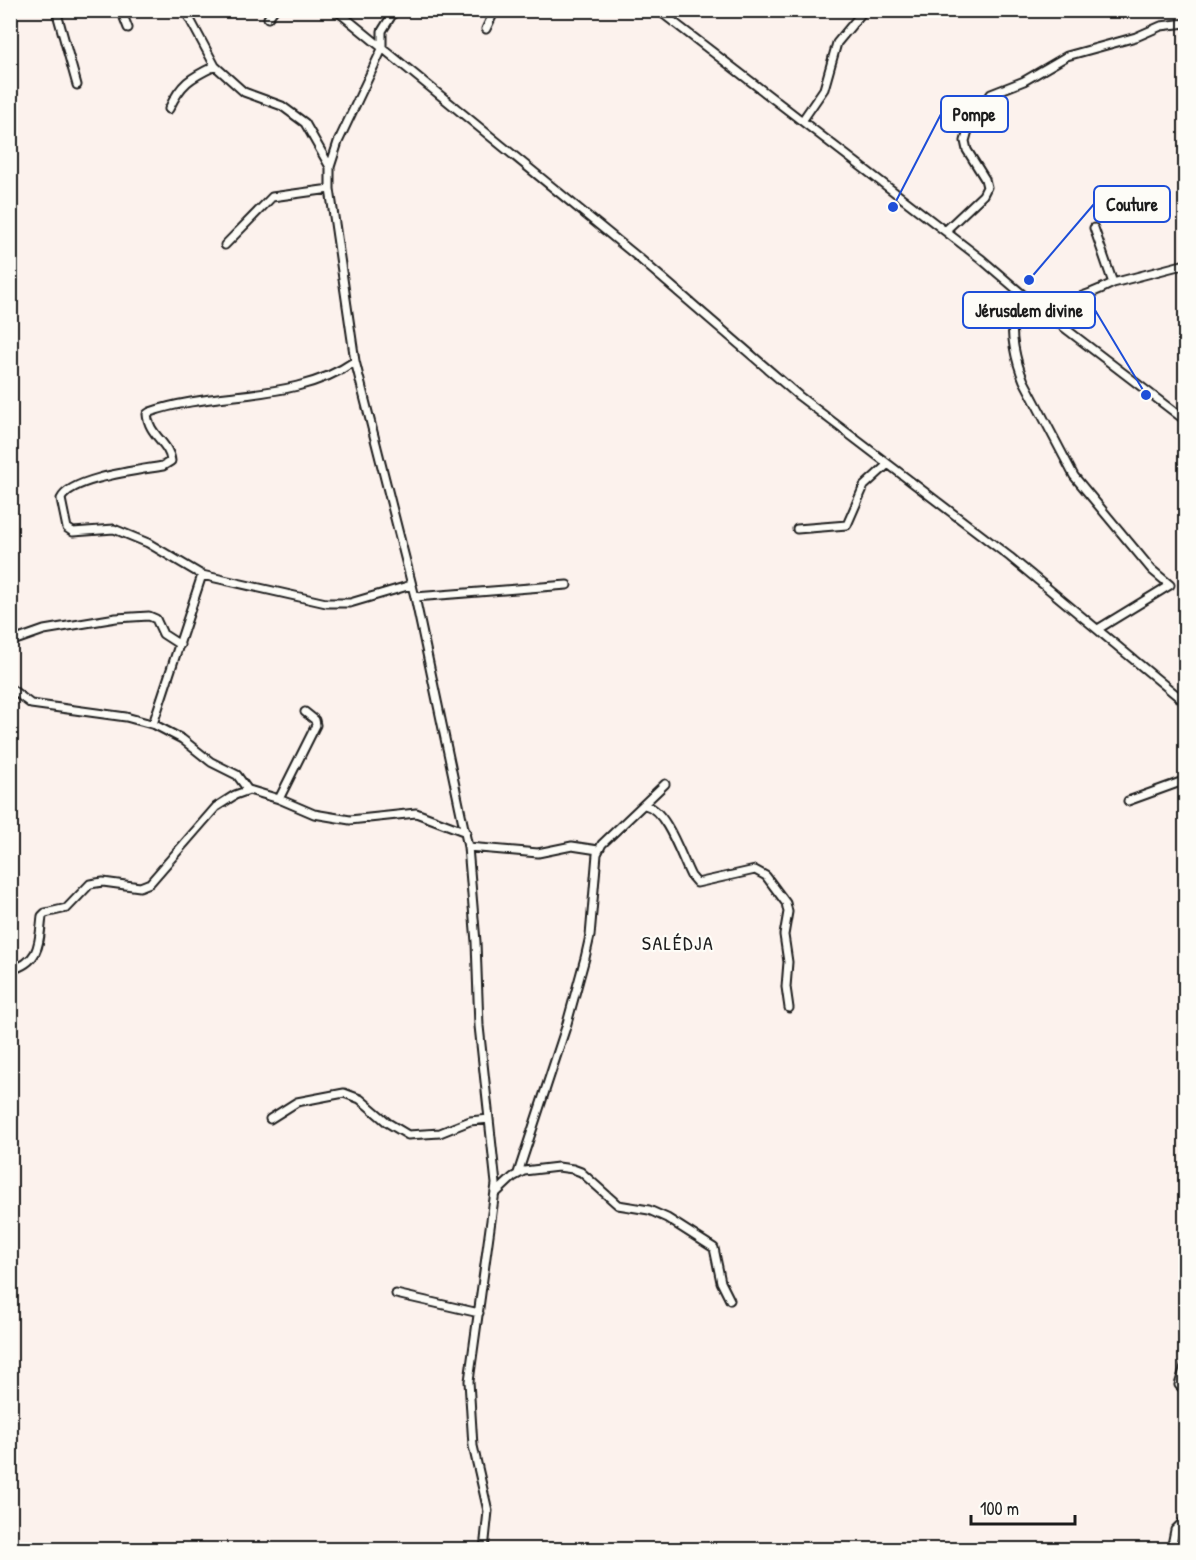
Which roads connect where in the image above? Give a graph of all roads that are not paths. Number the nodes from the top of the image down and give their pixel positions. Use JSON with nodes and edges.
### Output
{"nodes":[{"id":1,"x":56,"y":10,"type":"edge"},
{"id":2,"x":121,"y":10,"type":"edge"},
{"id":3,"x":185,"y":10,"type":"edge"},
{"id":4,"x":274,"y":10,"type":"edge"},
{"id":5,"x":336,"y":10,"type":"edge"},
{"id":6,"x":395,"y":10,"type":"edge"},
{"id":7,"x":495,"y":10,"type":"edge"},
{"id":8,"x":658,"y":10,"type":"edge"},
{"id":9,"x":861,"y":14,"type":"dead end"},
{"id":10,"x":268,"y":18,"type":"dead end"},
{"id":11,"x":1185,"y":23,"type":"edge"},
{"id":12,"x":128,"y":28,"type":"dead end"},
{"id":13,"x":486,"y":29,"type":"dead end"},
{"id":14,"x":382,"y":49,"type":"junction"},
{"id":15,"x":215,"y":66,"type":"junction"},
{"id":16,"x":77,"y":85,"type":"dead end"},
{"id":17,"x":169,"y":109,"type":"dead end"},
{"id":18,"x":802,"y":121,"type":"junction"},
{"id":19,"x":330,"y":167,"type":"junction"},
{"id":20,"x":330,"y":189,"type":"junction"},
{"id":21,"x":1094,"y":228,"type":"dead end"},
{"id":22,"x":945,"y":231,"type":"junction"},
{"id":23,"x":225,"y":245,"type":"dead end"},
{"id":24,"x":1185,"y":264,"type":"edge"},
{"id":25,"x":1113,"y":283,"type":"junction"},
{"id":26,"x":1036,"y":306,"type":"junction"},
{"id":27,"x":355,"y":361,"type":"junction"},
{"id":28,"x":1185,"y":421,"type":"edge"},
{"id":29,"x":888,"y":464,"type":"junction"},
{"id":30,"x":797,"y":529,"type":"dead end"},
{"id":31,"x":202,"y":575,"type":"junction"},
{"id":32,"x":411,"y":585,"type":"junction"},
{"id":33,"x":567,"y":585,"type":"dead end"},
{"id":34,"x":415,"y":597,"type":"junction"},
{"id":35,"x":1098,"y":629,"type":"junction"},
{"id":36,"x":10,"y":642,"type":"edge"},
{"id":37,"x":180,"y":645,"type":"junction"},
{"id":38,"x":10,"y":688,"type":"edge"},
{"id":39,"x":1185,"y":703,"type":"edge"},
{"id":40,"x":305,"y":712,"type":"dead end"},
{"id":41,"x":153,"y":724,"type":"junction"},
{"id":42,"x":1185,"y":780,"type":"edge"},
{"id":43,"x":665,"y":784,"type":"dead end"},
{"id":44,"x":248,"y":790,"type":"junction"},
{"id":45,"x":279,"y":799,"type":"junction"},
{"id":46,"x":1128,"y":801,"type":"dead end"},
{"id":47,"x":645,"y":805,"type":"junction"},
{"id":48,"x":466,"y":832,"type":"junction"},
{"id":49,"x":468,"y":847,"type":"junction"},
{"id":50,"x":598,"y":850,"type":"junction"},
{"id":51,"x":10,"y":970,"type":"edge"},
{"id":52,"x":789,"y":1008,"type":"dead end"},
{"id":53,"x":270,"y":1119,"type":"dead end"},
{"id":54,"x":489,"y":1119,"type":"junction"},
{"id":55,"x":518,"y":1173,"type":"junction"},
{"id":56,"x":495,"y":1194,"type":"junction"},
{"id":57,"x":396,"y":1294,"type":"dead end"},
{"id":58,"x":730,"y":1300,"type":"dead end"},
{"id":59,"x":479,"y":1313,"type":"junction"},
{"id":60,"x":1185,"y":1363,"type":"edge"},
{"id":61,"x":1185,"y":1391,"type":"edge"},
{"id":62,"x":1183,"y":1522,"type":"dead end"},
{"id":63,"x":484,"y":1550,"type":"edge"},
{"id":64,"x":1171,"y":1550,"type":"edge"}],
"edges":[{"from":1,"to":16,"type":"street"},
{"from":2,"to":12,"type":"street"},
{"from":3,"to":15,"type":"street"},
{"from":4,"to":10,"type":"street"},
{"from":5,"to":14,"type":"street"},
{"from":6,"to":14,"type":"street"},
{"from":7,"to":13,"type":"street"},
{"from":8,"to":18,"type":"street"},
{"from":9,"to":18,"type":"street"},
{"from":11,"to":22,"type":"street"},
{"from":14,"to":19,"type":"street"},
{"from":14,"to":29,"type":"street"},
{"from":15,"to":17,"type":"street"},
{"from":15,"to":19,"type":"street"},
{"from":18,"to":22,"type":"street"},
{"from":19,"to":20,"type":"street"},
{"from":20,"to":23,"type":"street"},
{"from":20,"to":27,"type":"street"},
{"from":21,"to":25,"type":"street"},
{"from":22,"to":26,"type":"street"},
{"from":24,"to":25,"type":"street"},
{"from":25,"to":26,"type":"street"},
{"from":26,"to":28,"type":"street"},
{"from":26,"to":35,"type":"street"},
{"from":27,"to":31,"type":"street"},
{"from":27,"to":32,"type":"street"},
{"from":29,"to":30,"type":"street"},
{"from":29,"to":35,"type":"street"},
{"from":31,"to":32,"type":"street"},
{"from":31,"to":37,"type":"street"},
{"from":32,"to":34,"type":"street"},
{"from":33,"to":34,"type":"street"},
{"from":34,"to":48,"type":"street"},
{"from":35,"to":39,"type":"street"},
{"from":36,"to":37,"type":"street"},
{"from":37,"to":41,"type":"street"},
{"from":38,"to":41,"type":"street"},
{"from":40,"to":45,"type":"street"},
{"from":41,"to":44,"type":"street"},
{"from":42,"to":46,"type":"street"},
{"from":43,"to":47,"type":"street"},
{"from":44,"to":45,"type":"street"},
{"from":44,"to":51,"type":"street"},
{"from":45,"to":48,"type":"street"},
{"from":47,"to":50,"type":"street"},
{"from":47,"to":52,"type":"street"},
{"from":48,"to":49,"type":"street"},
{"from":49,"to":50,"type":"street"},
{"from":49,"to":54,"type":"street"},
{"from":50,"to":55,"type":"street"},
{"from":53,"to":54,"type":"street"},
{"from":54,"to":56,"type":"street"},
{"from":55,"to":56,"type":"street"},
{"from":55,"to":58,"type":"street"},
{"from":56,"to":59,"type":"street"},
{"from":57,"to":59,"type":"street"},
{"from":59,"to":63,"type":"street"},
{"from":60,"to":61,"type":"street"},
{"from":62,"to":64,"type":"street"}]}
